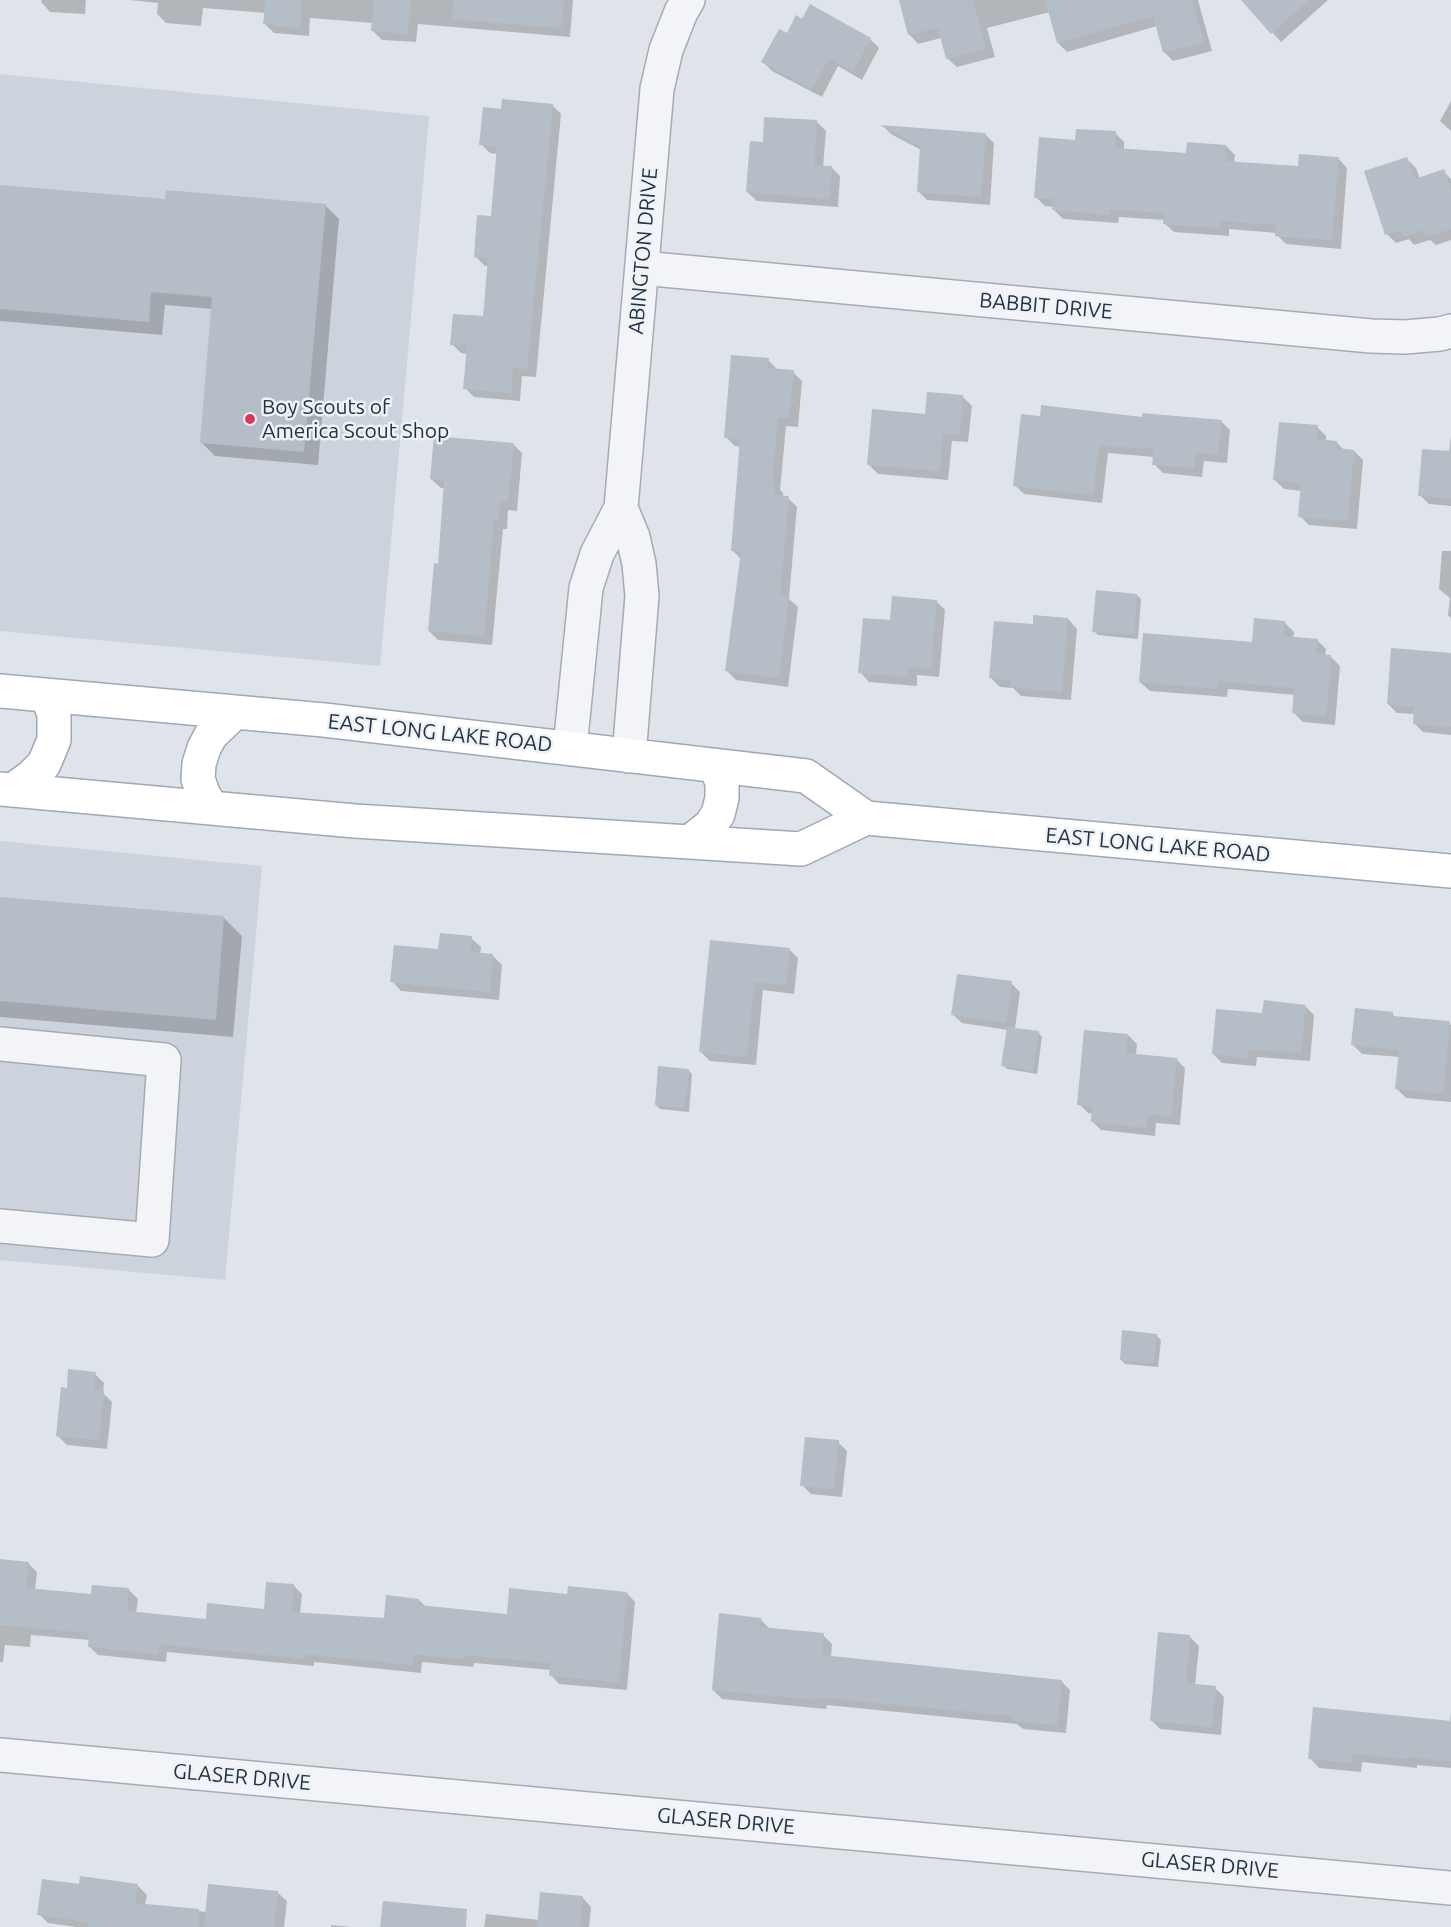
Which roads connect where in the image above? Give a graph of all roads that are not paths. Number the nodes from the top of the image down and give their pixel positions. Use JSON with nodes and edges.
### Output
{"nodes":[{"id":1,"x":688,"y":0,"type":"edge"},
{"id":2,"x":642,"y":268,"type":"junction"},
{"id":3,"x":1451,"y":331,"type":"edge"},
{"id":4,"x":621,"y":508,"type":"junction"},
{"id":5,"x":0,"y":692,"type":"edge"},
{"id":6,"x":47,"y":696,"type":"junction"},
{"id":7,"x":236,"y":712,"type":"junction"},
{"id":8,"x":570,"y":748,"type":"junction"},
{"id":9,"x":629,"y":756,"type":"junction"},
{"id":10,"x":715,"y":766,"type":"junction"},
{"id":11,"x":6,"y":789,"type":"edge"},
{"id":12,"x":211,"y":808,"type":"junction"},
{"id":13,"x":866,"y":818,"type":"junction"},
{"id":14,"x":691,"y":841,"type":"junction"},
{"id":15,"x":1451,"y":872,"type":"edge"},
{"id":16,"x":0,"y":1044,"type":"edge"},
{"id":17,"x":0,"y":1226,"type":"edge"},
{"id":18,"x":0,"y":1755,"type":"edge"},
{"id":19,"x":1451,"y":1888,"type":"edge"}],
"edges":[{"from":1,"to":2,"type":"street","name":"ABINGTON DRIVE"},
{"from":2,"to":3,"type":"street","name":"BABBIT DRIVE"},
{"from":2,"to":4,"type":"street","name":"ABINGTON DRIVE"},
{"from":4,"to":8,"type":"street","name":"ABINGTON DRIVE"},
{"from":4,"to":9,"type":"street","name":"ABINGTON DRIVE"},
{"from":5,"to":6,"type":"main road","name":"EAST LONG LAKE ROAD"},
{"from":6,"to":7,"type":"main road","name":"EAST LONG LAKE ROAD"},
{"from":6,"to":11,"type":"main road"},
{"from":7,"to":8,"type":"main road","name":"EAST LONG LAKE ROAD"},
{"from":7,"to":12,"type":"main road"},
{"from":8,"to":9,"type":"main road","name":"EAST LONG LAKE ROAD"},
{"from":9,"to":10,"type":"main road","name":"EAST LONG LAKE ROAD"},
{"from":10,"to":13,"type":"main road","name":"EAST LONG LAKE ROAD"},
{"from":10,"to":14,"type":"main road"},
{"from":11,"to":12,"type":"main road"},
{"from":12,"to":14,"type":"main road"},
{"from":13,"to":14,"type":"main road"},
{"from":13,"to":15,"type":"main road","name":"EAST LONG LAKE ROAD"},
{"from":16,"to":17,"type":"street"},
{"from":18,"to":19,"type":"street","name":"GLASER DRIVE"}]}
